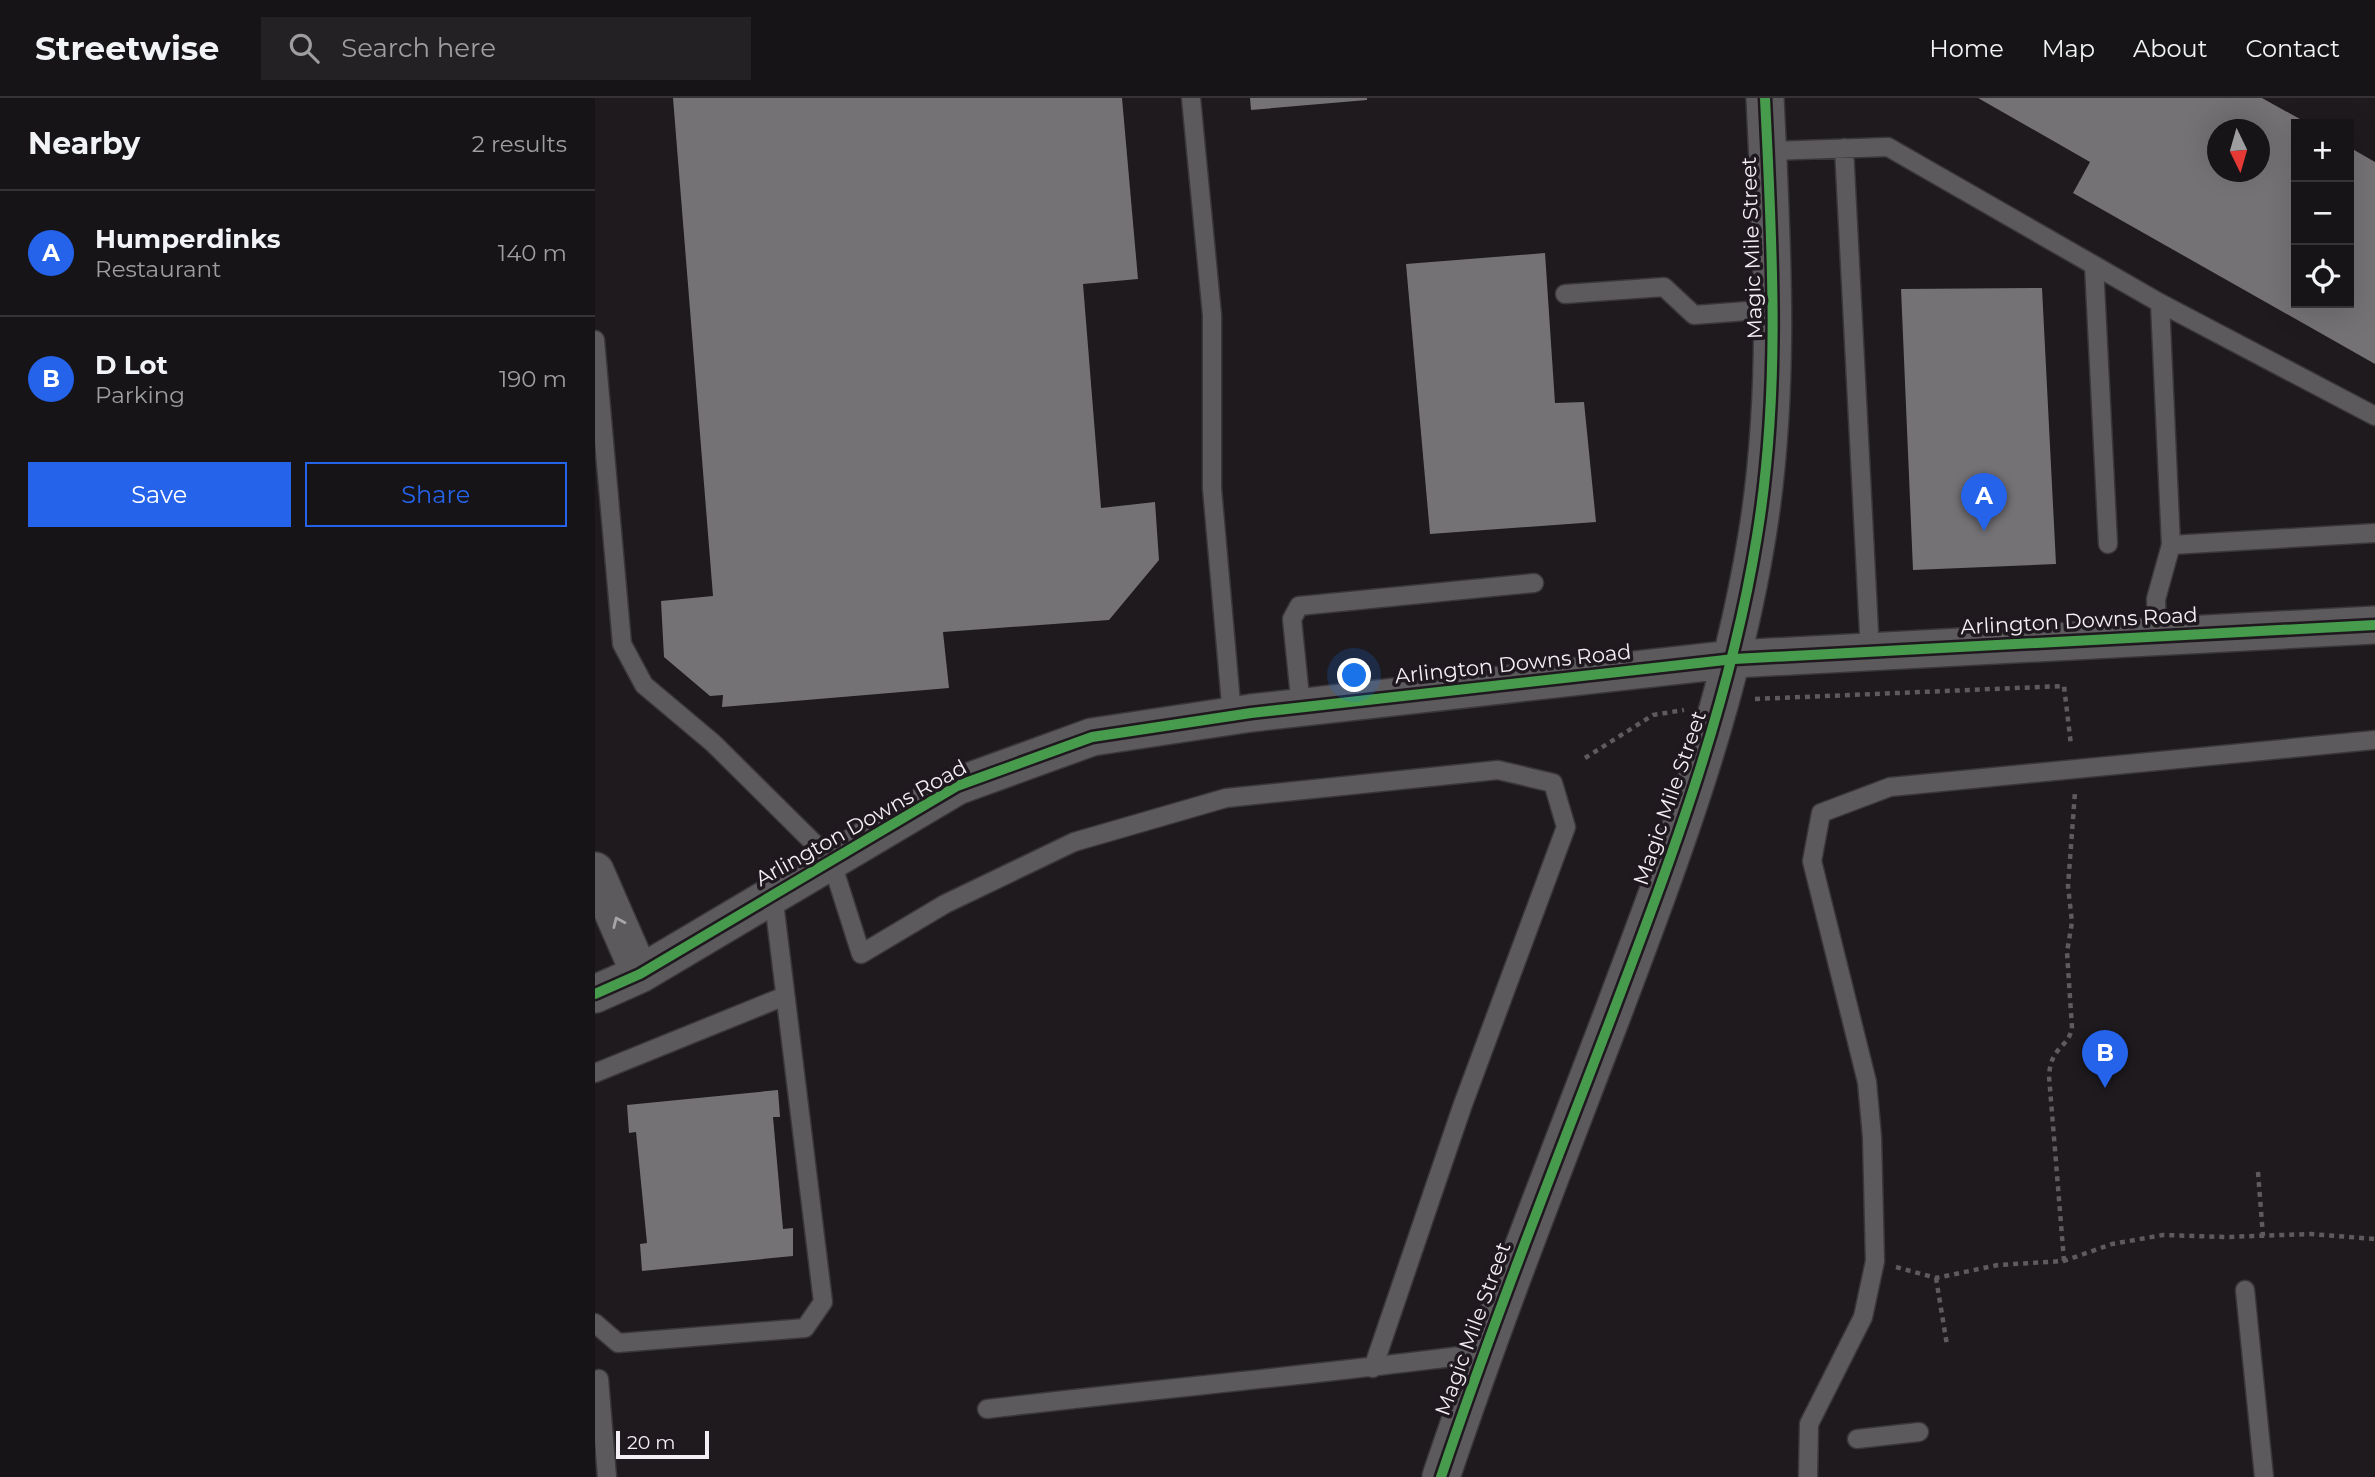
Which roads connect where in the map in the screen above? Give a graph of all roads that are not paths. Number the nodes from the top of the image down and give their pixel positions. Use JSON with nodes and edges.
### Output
{"nodes":[{"id":1,"x":1191,"y":98,"type":"edge"},
{"id":2,"x":1765,"y":98,"type":"edge"},
{"id":3,"x":1844,"y":148,"type":"junction"},
{"id":4,"x":1768,"y":151,"type":"junction"},
{"id":5,"x":2094,"y":265,"type":"junction"},
{"id":6,"x":1565,"y":294,"type":"dead end"},
{"id":7,"x":2160,"y":303,"type":"junction"},
{"id":8,"x":1774,"y":309,"type":"junction"},
{"id":9,"x":595,"y":340,"type":"edge"},
{"id":10,"x":2375,"y":416,"type":"edge"},
{"id":11,"x":599,"y":438,"type":"edge"},
{"id":12,"x":2375,"y":533,"type":"edge"},
{"id":13,"x":2108,"y":544,"type":"dead end"},
{"id":14,"x":2171,"y":545,"type":"junction"},
{"id":15,"x":1534,"y":583,"type":"dead end"},
{"id":16,"x":2375,"y":625,"type":"edge"},
{"id":17,"x":2157,"y":636,"type":"junction"},
{"id":18,"x":1870,"y":652,"type":"junction"},
{"id":19,"x":1734,"y":659,"type":"junction"},
{"id":20,"x":1301,"y":707,"type":"junction"},
{"id":21,"x":1232,"y":715,"type":"junction"},
{"id":22,"x":2375,"y":740,"type":"edge"},
{"id":23,"x":831,"y":860,"type":"junction"},
{"id":24,"x":595,"y":870,"type":"edge"},
{"id":25,"x":773,"y":894,"type":"junction"},
{"id":26,"x":640,"y":974,"type":"junction"},
{"id":27,"x":595,"y":994,"type":"edge"},
{"id":28,"x":785,"y":996,"type":"junction"},
{"id":29,"x":595,"y":1073,"type":"edge"},
{"id":30,"x":2245,"y":1290,"type":"dead end"},
{"id":31,"x":595,"y":1323,"type":"edge"},
{"id":32,"x":1483,"y":1353,"type":"junction"},
{"id":33,"x":1373,"y":1368,"type":"junction"},
{"id":34,"x":599,"y":1379,"type":"dead end"},
{"id":35,"x":987,"y":1409,"type":"dead end"},
{"id":36,"x":1919,"y":1432,"type":"dead end"},
{"id":37,"x":1857,"y":1438,"type":"dead end"},
{"id":38,"x":607,"y":1477,"type":"edge"},
{"id":39,"x":1441,"y":1477,"type":"edge"},
{"id":40,"x":1808,"y":1477,"type":"edge"},
{"id":41,"x":2264,"y":1477,"type":"edge"}],
"edges":[{"from":1,"to":21,"type":"lane"},
{"from":2,"to":4,"type":"street","name":"Magic Mile Street"},
{"from":3,"to":4,"type":"lane"},
{"from":3,"to":5,"type":"lane"},
{"from":3,"to":18,"type":"lane"},
{"from":4,"to":8,"type":"street","name":"Magic Mile Street"},
{"from":5,"to":7,"type":"lane"},
{"from":5,"to":13,"type":"lane"},
{"from":6,"to":8,"type":"lane"},
{"from":7,"to":10,"type":"lane"},
{"from":7,"to":14,"type":"lane"},
{"from":8,"to":19,"type":"street","name":"Magic Mile Street"},
{"from":9,"to":11,"type":"lane"},
{"from":11,"to":23,"type":"lane"},
{"from":12,"to":14,"type":"lane"},
{"from":14,"to":17,"type":"lane"},
{"from":15,"to":20,"type":"lane"},
{"from":16,"to":17,"type":"street","name":"Arlington Downs Road"},
{"from":17,"to":18,"type":"street","name":"Arlington Downs Road"},
{"from":18,"to":19,"type":"street","name":"Arlington Downs Road"},
{"from":19,"to":20,"type":"street","name":"Arlington Downs Road"},
{"from":19,"to":32,"type":"street","name":"Magic Mile Street"},
{"from":20,"to":21,"type":"street","name":"Arlington Downs Road"},
{"from":21,"to":23,"type":"street","name":"Arlington Downs Road"},
{"from":22,"to":40,"type":"lane"},
{"from":23,"to":25,"type":"street","name":"Arlington Downs Road"},
{"from":23,"to":33,"type":"lane"},
{"from":26,"to":24,"type":"street","one_way":true},
{"from":25,"to":26,"type":"street","name":"Arlington Downs Road"},
{"from":25,"to":28,"type":"lane"},
{"from":26,"to":27,"type":"street","name":"Arlington Downs Road"},
{"from":28,"to":29,"type":"lane"},
{"from":28,"to":31,"type":"lane"},
{"from":30,"to":41,"type":"lane"},
{"from":32,"to":33,"type":"lane"},
{"from":32,"to":39,"type":"street","name":"Magic Mile Street"},
{"from":33,"to":35,"type":"lane"},
{"from":34,"to":38,"type":"lane"},
{"from":36,"to":37,"type":"lane"}]}
